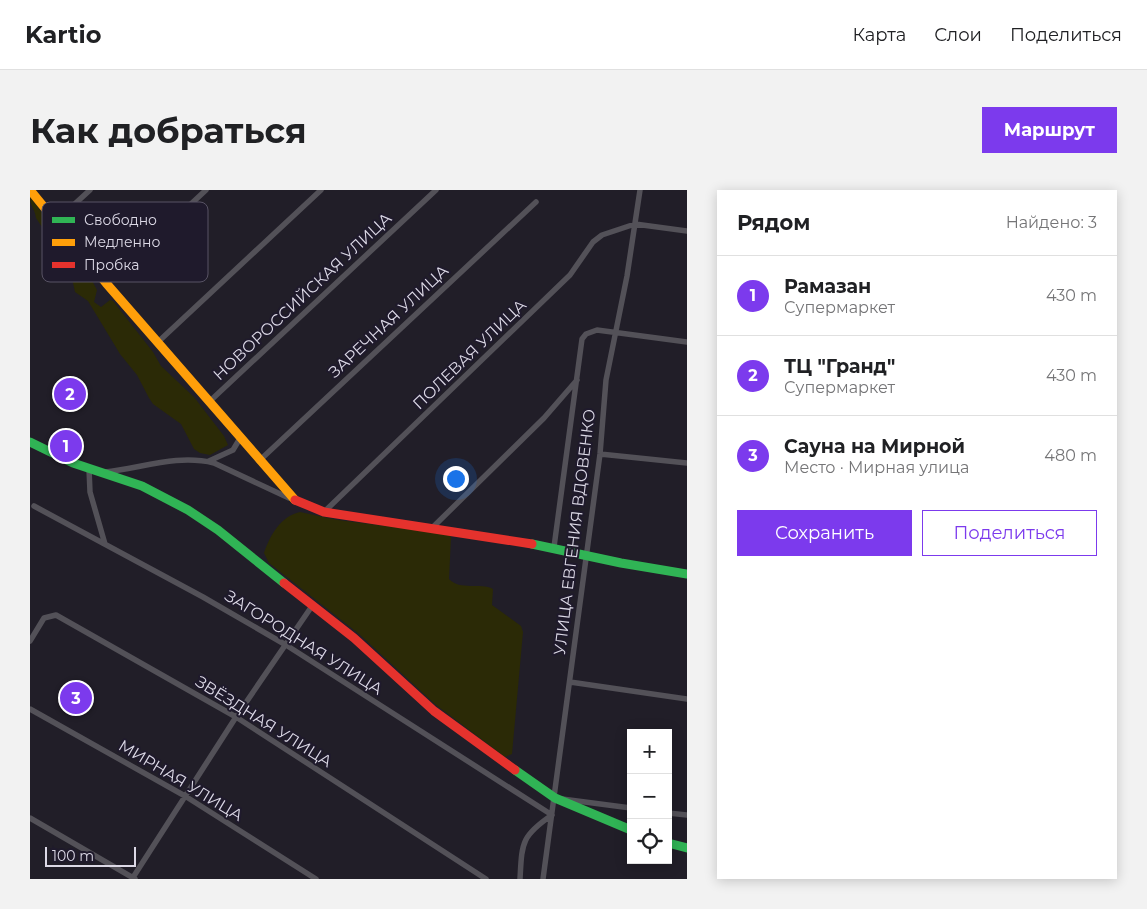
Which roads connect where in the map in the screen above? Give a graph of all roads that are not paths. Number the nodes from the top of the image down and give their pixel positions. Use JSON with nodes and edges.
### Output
{"nodes":[{"id":1,"x":30,"y":190,"type":"edge"},
{"id":2,"x":90,"y":190,"type":"edge"},
{"id":3,"x":206,"y":190,"type":"edge"},
{"id":4,"x":322,"y":190,"type":"edge"},
{"id":5,"x":436,"y":190,"type":"edge"},
{"id":6,"x":640,"y":190,"type":"edge"},
{"id":7,"x":77,"y":202,"type":"edge"},
{"id":8,"x":193,"y":202,"type":"edge"},
{"id":9,"x":536,"y":202,"type":"dead end"},
{"id":10,"x":42,"y":205,"type":"edge"},
{"id":11,"x":635,"y":224,"type":"junction"},
{"id":12,"x":687,"y":231,"type":"edge"},
{"id":13,"x":106,"y":283,"type":"edge"},
{"id":14,"x":615,"y":332,"type":"junction"},
{"id":15,"x":158,"y":342,"type":"junction"},
{"id":16,"x":687,"y":342,"type":"edge"},
{"id":17,"x":578,"y":379,"type":"junction"},
{"id":18,"x":209,"y":402,"type":"junction"},
{"id":19,"x":239,"y":440,"type":"junction"},
{"id":20,"x":30,"y":442,"type":"edge"},
{"id":21,"x":30,"y":447,"type":"edge"},
{"id":22,"x":42,"y":448,"type":"junction"},
{"id":23,"x":600,"y":454,"type":"junction"},
{"id":24,"x":208,"y":461,"type":"junction"},
{"id":25,"x":259,"y":462,"type":"junction"},
{"id":26,"x":687,"y":463,"type":"edge"},
{"id":27,"x":89,"y":469,"type":"junction"},
{"id":28,"x":103,"y":472,"type":"junction"},
{"id":29,"x":296,"y":501,"type":"junction"},
{"id":30,"x":34,"y":506,"type":"dead end"},
{"id":31,"x":324,"y":512,"type":"junction"},
{"id":32,"x":432,"y":528,"type":"junction"},
{"id":33,"x":105,"y":544,"type":"junction"},
{"id":34,"x":554,"y":547,"type":"junction"},
{"id":35,"x":587,"y":555,"type":"junction"},
{"id":36,"x":687,"y":574,"type":"edge"},
{"id":37,"x":312,"y":606,"type":"junction"},
{"id":38,"x":30,"y":641,"type":"edge"},
{"id":39,"x":286,"y":645,"type":"junction"},
{"id":40,"x":570,"y":682,"type":"junction"},
{"id":41,"x":687,"y":699,"type":"edge"},
{"id":42,"x":30,"y":709,"type":"edge"},
{"id":43,"x":236,"y":717,"type":"junction"},
{"id":44,"x":185,"y":796,"type":"junction"},
{"id":45,"x":555,"y":798,"type":"junction"},
{"id":46,"x":627,"y":807,"type":"edge"},
{"id":47,"x":672,"y":813,"type":"edge"},
{"id":48,"x":552,"y":815,"type":"junction"},
{"id":49,"x":687,"y":815,"type":"edge"},
{"id":50,"x":30,"y":818,"type":"edge"},
{"id":51,"x":627,"y":828,"type":"edge"},
{"id":52,"x":672,"y":844,"type":"edge"},
{"id":53,"x":687,"y":848,"type":"edge"},
{"id":54,"x":134,"y":879,"type":"edge"},
{"id":55,"x":316,"y":879,"type":"edge"},
{"id":56,"x":486,"y":879,"type":"edge"},
{"id":57,"x":520,"y":879,"type":"edge"},
{"id":58,"x":543,"y":879,"type":"edge"}],
"edges":[{"from":1,"to":10,"type":"street"},
{"from":2,"to":7,"type":"street"},
{"from":3,"to":8,"type":"street"},
{"from":4,"to":15,"type":"street"},
{"from":5,"to":18,"type":"street","name":"НОВОРОССИЙСКАЯ УЛИЦА"},
{"from":6,"to":11,"type":"street","name":"УЛИЦА ЕВГЕНИЯ ВДОВЕНКО"},
{"from":9,"to":25,"type":"street","name":"ЗАРЕЧНАЯ УЛИЦА"},
{"from":11,"to":12,"type":"street"},
{"from":11,"to":14,"type":"street","name":"УЛИЦА ЕВГЕНИЯ ВДОВЕНКО"},
{"from":11,"to":31,"type":"street","name":"ПОЛЕВАЯ УЛИЦА"},
{"from":13,"to":15,"type":"street"},
{"from":14,"to":16,"type":"street"},
{"from":14,"to":17,"type":"street"},
{"from":14,"to":23,"type":"street","name":"УЛИЦА ЕВГЕНИЯ ВДОВЕНКО"},
{"from":15,"to":18,"type":"street"},
{"from":17,"to":32,"type":"street"},
{"from":17,"to":34,"type":"street"},
{"from":18,"to":19,"type":"street"},
{"from":19,"to":24,"type":"street"},
{"from":19,"to":25,"type":"street"},
{"from":20,"to":22,"type":"street"},
{"from":21,"to":22,"type":"street"},
{"from":22,"to":27,"type":"street"},
{"from":23,"to":26,"type":"street"},
{"from":23,"to":35,"type":"street","name":"УЛИЦА ЕВГЕНИЯ ВДОВЕНКО"},
{"from":24,"to":28,"type":"street"},
{"from":24,"to":29,"type":"street"},
{"from":25,"to":29,"type":"street"},
{"from":27,"to":28,"type":"street"},
{"from":27,"to":33,"type":"street"},
{"from":28,"to":37,"type":"street"},
{"from":29,"to":31,"type":"street"},
{"from":30,"to":33,"type":"street","name":"ЗАГОРОДНАЯ УЛИЦА"},
{"from":31,"to":32,"type":"street"},
{"from":32,"to":34,"type":"street"},
{"from":33,"to":39,"type":"street","name":"ЗАГОРОДНАЯ УЛИЦА"},
{"from":34,"to":35,"type":"street"},
{"from":35,"to":36,"type":"street"},
{"from":35,"to":40,"type":"street","name":"УЛИЦА ЕВГЕНИЯ ВДОВЕНКО"},
{"from":37,"to":39,"type":"street"},
{"from":37,"to":45,"type":"street"},
{"from":38,"to":43,"type":"street","name":"ЗВЁЗДНАЯ УЛИЦА"},
{"from":39,"to":43,"type":"street"},
{"from":39,"to":48,"type":"street","name":"ЗАГОРОДНАЯ УЛИЦА"},
{"from":40,"to":41,"type":"street"},
{"from":40,"to":45,"type":"street","name":"УЛИЦА ЕВГЕНИЯ ВДОВЕНКО"},
{"from":42,"to":44,"type":"street","name":"МИРНАЯ УЛИЦА"},
{"from":43,"to":44,"type":"street"},
{"from":43,"to":56,"type":"street","name":"ЗВЁЗДНАЯ УЛИЦА"},
{"from":44,"to":54,"type":"street"},
{"from":44,"to":55,"type":"street","name":"МИРНАЯ УЛИЦА"},
{"from":45,"to":46,"type":"street"},
{"from":45,"to":48,"type":"street","name":"УЛИЦА ЕВГЕНИЯ ВДОВЕНКО"},
{"from":45,"to":51,"type":"street"},
{"from":47,"to":49,"type":"street"},
{"from":48,"to":57,"type":"street"},
{"from":48,"to":58,"type":"street","name":"УЛИЦА ЕВГЕНИЯ ВДОВЕНКО"},
{"from":50,"to":54,"type":"street"},
{"from":52,"to":53,"type":"street"}]}
